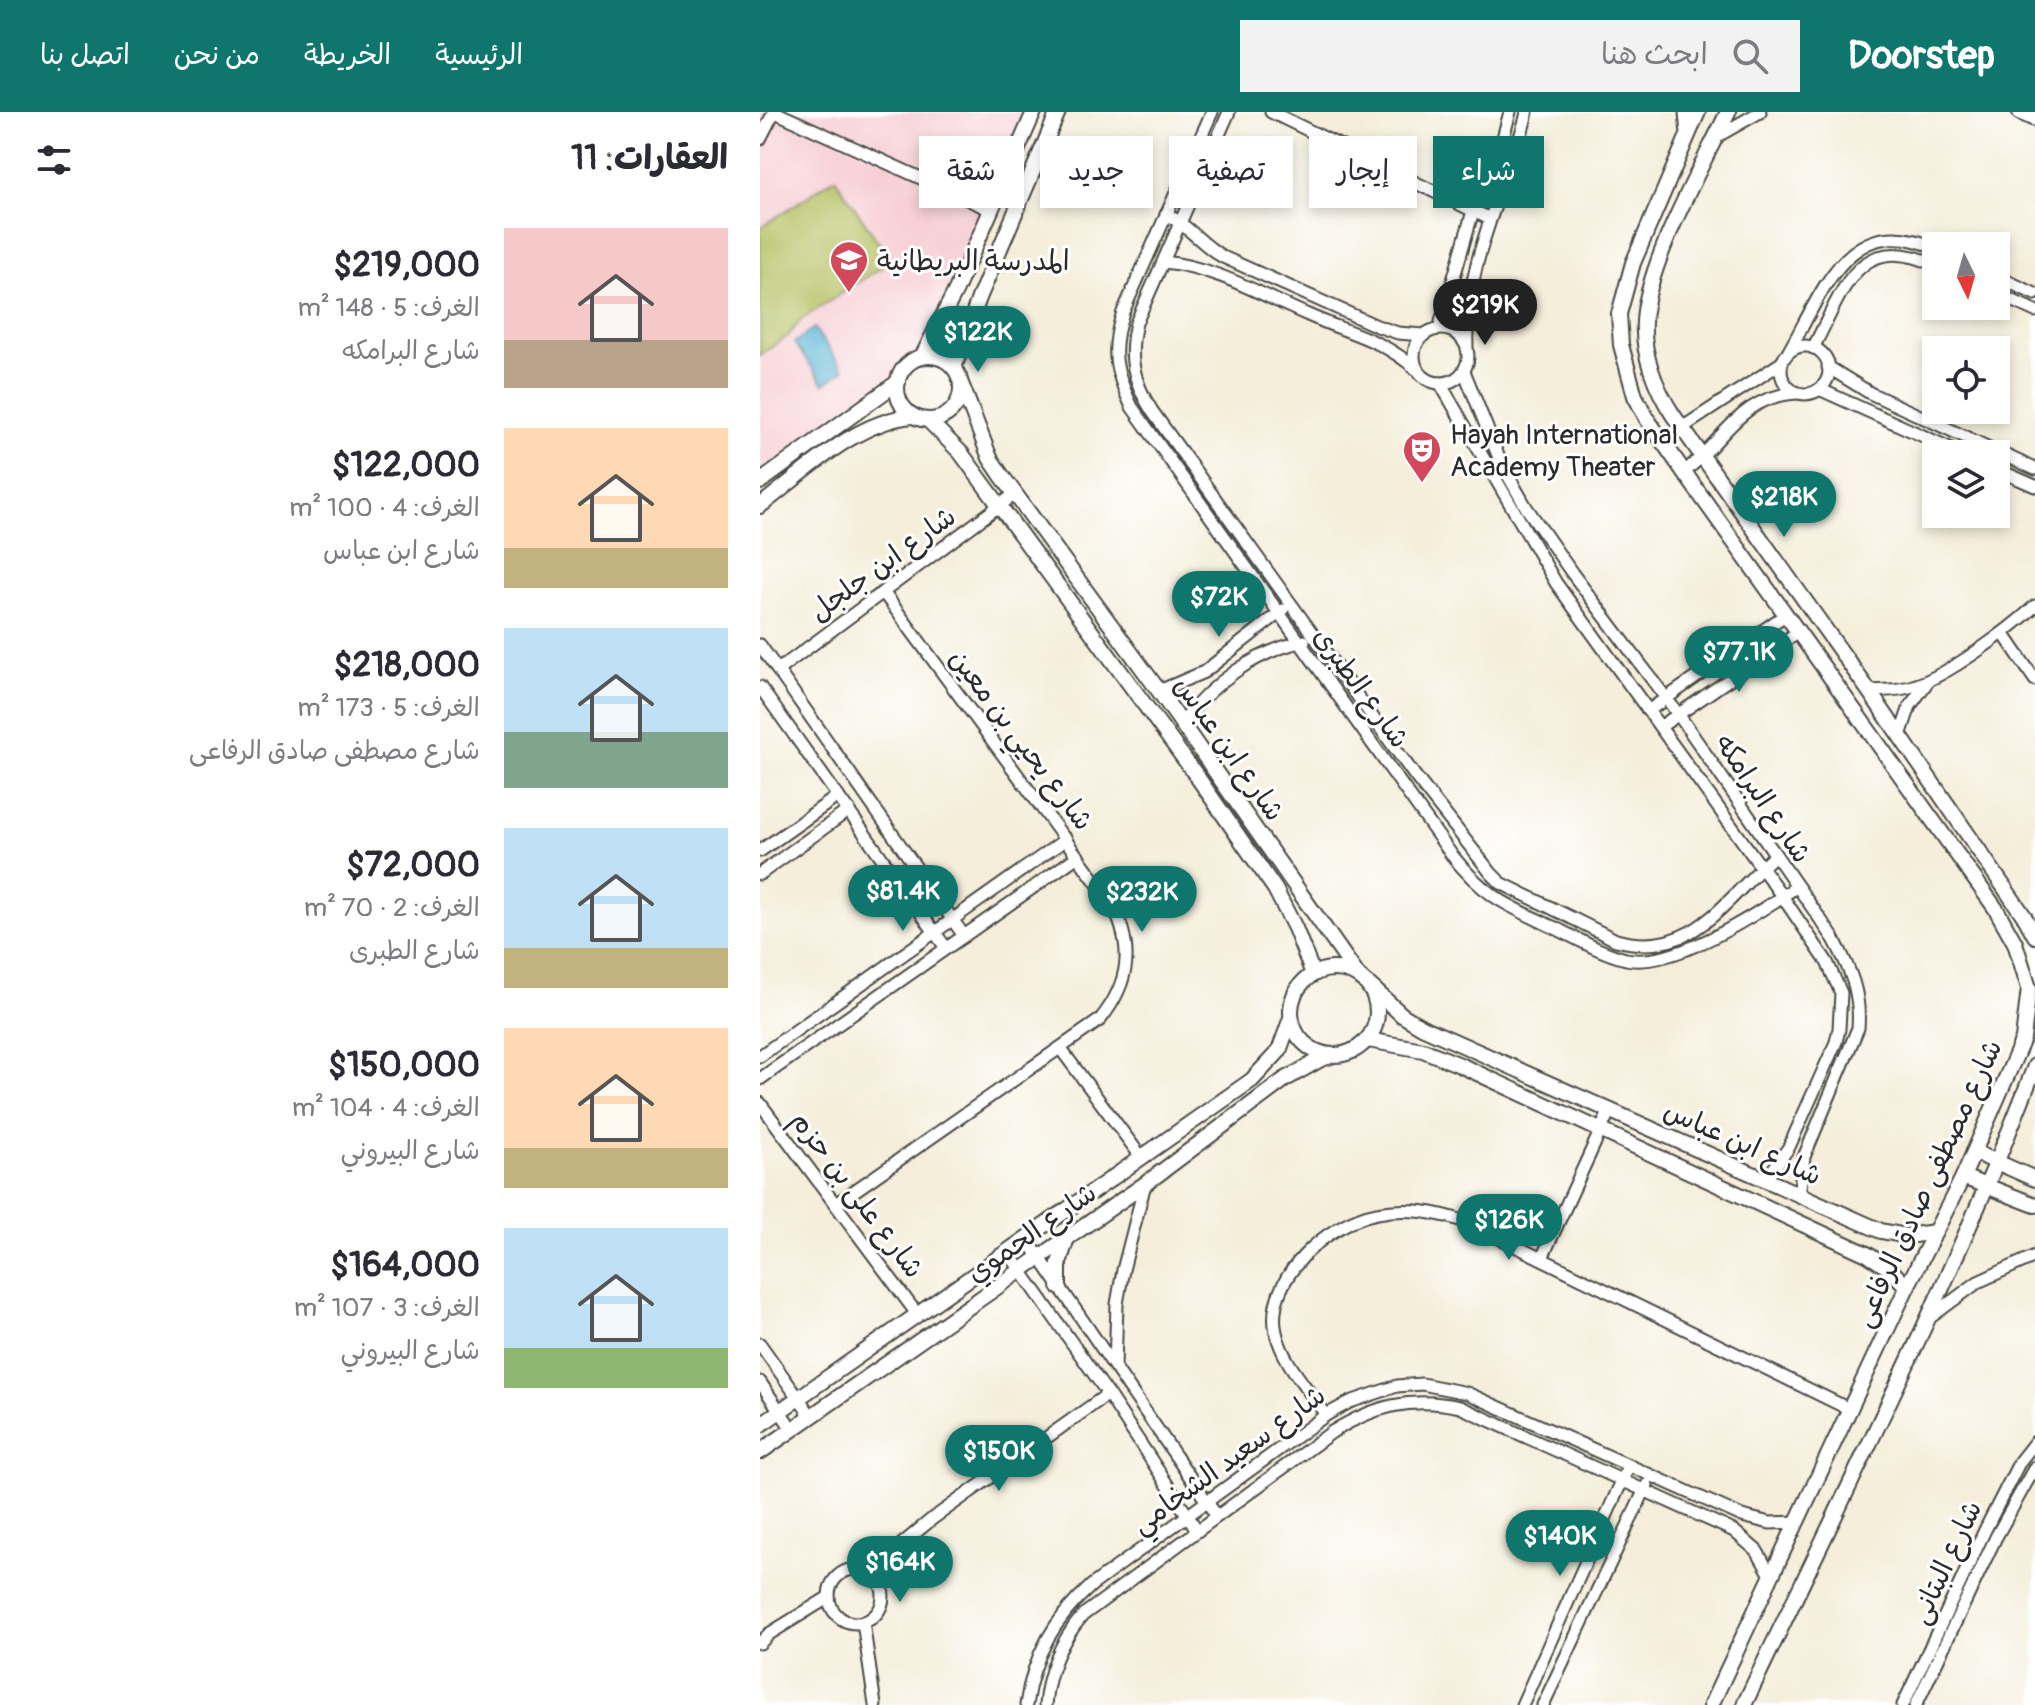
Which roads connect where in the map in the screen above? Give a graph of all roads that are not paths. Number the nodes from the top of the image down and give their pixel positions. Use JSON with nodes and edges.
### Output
{"nodes":[{"id":1,"x":775,"y":112,"type":"edge"},
{"id":2,"x":1034,"y":112,"type":"edge"},
{"id":3,"x":1058,"y":112,"type":"edge"},
{"id":4,"x":1212,"y":112,"type":"edge"},
{"id":5,"x":1229,"y":112,"type":"edge"},
{"id":6,"x":1271,"y":112,"type":"edge"},
{"id":7,"x":1510,"y":112,"type":"edge"},
{"id":8,"x":1527,"y":112,"type":"edge"},
{"id":9,"x":1685,"y":112,"type":"edge"},
{"id":10,"x":1698,"y":112,"type":"edge"},
{"id":11,"x":1728,"y":112,"type":"edge"},
{"id":12,"x":1760,"y":112,"type":"edge"},
{"id":13,"x":2021,"y":112,"type":"edge"},
{"id":14,"x":2035,"y":118,"type":"edge"},
{"id":15,"x":1687,"y":136,"type":"junction"},
{"id":16,"x":1716,"y":137,"type":"junction"},
{"id":17,"x":760,"y":139,"type":"edge"},
{"id":18,"x":991,"y":210,"type":"junction"},
{"id":19,"x":1473,"y":211,"type":"junction"},
{"id":20,"x":1166,"y":214,"type":"junction"},
{"id":21,"x":1490,"y":219,"type":"junction"},
{"id":22,"x":1182,"y":222,"type":"junction"},
{"id":23,"x":1922,"y":242,"type":"edge"},
{"id":24,"x":1922,"y":259,"type":"edge"},
{"id":25,"x":1164,"y":262,"type":"junction"},
{"id":26,"x":2010,"y":282,"type":"edge"},
{"id":27,"x":2035,"y":294,"type":"edge"},
{"id":28,"x":2010,"y":299,"type":"edge"},
{"id":29,"x":2035,"y":311,"type":"edge"},
{"id":30,"x":1439,"y":329,"type":"junction"},
{"id":31,"x":1423,"y":335,"type":"junction"},
{"id":32,"x":1467,"y":346,"type":"junction"},
{"id":33,"x":1813,"y":348,"type":"junction"},
{"id":34,"x":1789,"y":351,"type":"junction"},
{"id":35,"x":922,"y":357,"type":"junction"},
{"id":36,"x":1781,"y":363,"type":"junction"},
{"id":37,"x":1828,"y":367,"type":"junction"},
{"id":38,"x":954,"y":368,"type":"junction"},
{"id":39,"x":1417,"y":370,"type":"junction"},
{"id":40,"x":1464,"y":371,"type":"junction"},
{"id":41,"x":898,"y":382,"type":"junction"},
{"id":42,"x":1440,"y":383,"type":"junction"},
{"id":43,"x":962,"y":386,"type":"junction"},
{"id":44,"x":1819,"y":389,"type":"junction"},
{"id":45,"x":1797,"y":393,"type":"junction"},
{"id":46,"x":912,"y":416,"type":"junction"},
{"id":47,"x":929,"y":421,"type":"junction"},
{"id":48,"x":1681,"y":427,"type":"junction"},
{"id":49,"x":1932,"y":440,"type":"edge"},
{"id":50,"x":1662,"y":441,"type":"junction"},
{"id":51,"x":1703,"y":457,"type":"junction"},
{"id":52,"x":2035,"y":469,"type":"edge"},
{"id":53,"x":1684,"y":472,"type":"junction"},
{"id":54,"x":2010,"y":475,"type":"edge"},
{"id":55,"x":760,"y":482,"type":"edge"},
{"id":56,"x":2035,"y":486,"type":"edge"},
{"id":57,"x":1015,"y":494,"type":"junction"},
{"id":58,"x":760,"y":506,"type":"edge"},
{"id":59,"x":999,"y":506,"type":"junction"},
{"id":60,"x":1572,"y":573,"type":"junction"},
{"id":61,"x":1556,"y":583,"type":"junction"},
{"id":62,"x":883,"y":592,"type":"junction"},
{"id":63,"x":1289,"y":604,"type":"junction"},
{"id":64,"x":2035,"y":606,"type":"edge"},
{"id":65,"x":1279,"y":613,"type":"junction"},
{"id":66,"x":1785,"y":615,"type":"junction"},
{"id":67,"x":1798,"y":632,"type":"junction"},
{"id":68,"x":2003,"y":633,"type":"junction"},
{"id":69,"x":1315,"y":639,"type":"junction"},
{"id":70,"x":1300,"y":642,"type":"junction"},
{"id":71,"x":760,"y":645,"type":"edge"},
{"id":72,"x":778,"y":670,"type":"junction"},
{"id":73,"x":2035,"y":680,"type":"edge"},
{"id":74,"x":1928,"y":681,"type":"junction"},
{"id":75,"x":760,"y":687,"type":"edge"},
{"id":76,"x":1159,"y":691,"type":"junction"},
{"id":77,"x":1869,"y":691,"type":"junction"},
{"id":78,"x":1666,"y":699,"type":"junction"},
{"id":79,"x":1648,"y":711,"type":"junction"},
{"id":80,"x":1678,"y":714,"type":"junction"},
{"id":81,"x":1182,"y":723,"type":"junction"},
{"id":82,"x":1660,"y":727,"type":"junction"},
{"id":83,"x":1900,"y":736,"type":"junction"},
{"id":84,"x":838,"y":796,"type":"junction"},
{"id":85,"x":849,"y":810,"type":"junction"},
{"id":86,"x":1459,"y":834,"type":"junction"},
{"id":87,"x":1066,"y":839,"type":"junction"},
{"id":88,"x":1443,"y":843,"type":"junction"},
{"id":89,"x":760,"y":851,"type":"edge"},
{"id":90,"x":1078,"y":856,"type":"junction"},
{"id":91,"x":1774,"y":856,"type":"junction"},
{"id":92,"x":1760,"y":868,"type":"junction"},
{"id":93,"x":760,"y":874,"type":"edge"},
{"id":94,"x":1796,"y":887,"type":"junction"},
{"id":95,"x":1782,"y":896,"type":"junction"},
{"id":96,"x":952,"y":919,"type":"junction"},
{"id":97,"x":935,"y":932,"type":"junction"},
{"id":98,"x":964,"y":936,"type":"junction"},
{"id":99,"x":2035,"y":936,"type":"edge"},
{"id":100,"x":946,"y":948,"type":"junction"},
{"id":101,"x":1313,"y":974,"type":"junction"},
{"id":102,"x":1363,"y":981,"type":"junction"},
{"id":103,"x":1291,"y":1018,"type":"junction"},
{"id":104,"x":1368,"y":1040,"type":"junction"},
{"id":105,"x":1060,"y":1048,"type":"junction"},
{"id":106,"x":760,"y":1056,"type":"edge"},
{"id":107,"x":1331,"y":1056,"type":"junction"},
{"id":108,"x":2035,"y":1066,"type":"edge"},
{"id":109,"x":760,"y":1079,"type":"edge"},
{"id":110,"x":760,"y":1103,"type":"edge"},
{"id":111,"x":1609,"y":1112,"type":"junction"},
{"id":112,"x":1601,"y":1130,"type":"junction"},
{"id":113,"x":1974,"y":1152,"type":"junction"},
{"id":114,"x":1142,"y":1158,"type":"junction"},
{"id":115,"x":1998,"y":1163,"type":"junction"},
{"id":116,"x":1963,"y":1177,"type":"junction"},
{"id":117,"x":2035,"y":1179,"type":"edge"},
{"id":118,"x":1765,"y":1181,"type":"junction"},
{"id":119,"x":1145,"y":1184,"type":"junction"},
{"id":120,"x":1987,"y":1186,"type":"junction"},
{"id":121,"x":1799,"y":1195,"type":"junction"},
{"id":122,"x":837,"y":1203,"type":"junction"},
{"id":123,"x":2035,"y":1205,"type":"edge"},
{"id":124,"x":1935,"y":1232,"type":"junction"},
{"id":125,"x":1027,"y":1239,"type":"junction"},
{"id":126,"x":1066,"y":1240,"type":"junction"},
{"id":127,"x":1008,"y":1252,"type":"junction"},
{"id":128,"x":2035,"y":1256,"type":"edge"},
{"id":129,"x":1542,"y":1258,"type":"junction"},
{"id":130,"x":1039,"y":1259,"type":"junction"},
{"id":131,"x":1022,"y":1271,"type":"junction"},
{"id":132,"x":1059,"y":1287,"type":"junction"},
{"id":133,"x":1907,"y":1287,"type":"junction"},
{"id":134,"x":917,"y":1314,"type":"junction"},
{"id":135,"x":1928,"y":1319,"type":"junction"},
{"id":136,"x":760,"y":1344,"type":"edge"},
{"id":137,"x":1115,"y":1368,"type":"junction"},
{"id":138,"x":760,"y":1382,"type":"edge"},
{"id":139,"x":1108,"y":1394,"type":"junction"},
{"id":140,"x":797,"y":1397,"type":"junction"},
{"id":141,"x":1849,"y":1409,"type":"junction"},
{"id":142,"x":780,"y":1410,"type":"junction"},
{"id":143,"x":1326,"y":1415,"type":"junction"},
{"id":144,"x":811,"y":1416,"type":"junction"},
{"id":145,"x":760,"y":1425,"type":"edge"},
{"id":146,"x":792,"y":1429,"type":"junction"},
{"id":147,"x":2035,"y":1442,"type":"edge"},
{"id":148,"x":760,"y":1452,"type":"edge"},
{"id":149,"x":1629,"y":1465,"type":"junction"},
{"id":150,"x":2035,"y":1467,"type":"edge"},
{"id":151,"x":1651,"y":1475,"type":"junction"},
{"id":152,"x":1622,"y":1482,"type":"junction"},
{"id":153,"x":1644,"y":1491,"type":"junction"},
{"id":154,"x":1207,"y":1502,"type":"junction"},
{"id":155,"x":1216,"y":1515,"type":"junction"},
{"id":156,"x":1188,"y":1516,"type":"junction"},
{"id":157,"x":1798,"y":1522,"type":"junction"},
{"id":158,"x":1197,"y":1530,"type":"junction"},
{"id":159,"x":1985,"y":1530,"type":"junction"},
{"id":160,"x":1996,"y":1537,"type":"junction"},
{"id":161,"x":873,"y":1574,"type":"junction"},
{"id":162,"x":1772,"y":1577,"type":"junction"},
{"id":163,"x":829,"y":1597,"type":"junction"},
{"id":164,"x":863,"y":1622,"type":"junction"},
{"id":165,"x":760,"y":1643,"type":"edge"},
{"id":166,"x":875,"y":1705,"type":"edge"},
{"id":167,"x":1026,"y":1705,"type":"edge"},
{"id":168,"x":1045,"y":1705,"type":"edge"},
{"id":169,"x":1522,"y":1705,"type":"edge"},
{"id":170,"x":1543,"y":1705,"type":"edge"},
{"id":171,"x":1711,"y":1705,"type":"edge"},
{"id":172,"x":1744,"y":1705,"type":"edge"},
{"id":173,"x":1903,"y":1705,"type":"edge"},
{"id":174,"x":1916,"y":1705,"type":"edge"}],
"edges":[{"from":1,"to":17,"type":"street"},
{"from":1,"to":18,"type":"street"},
{"from":2,"to":18,"type":"street"},
{"from":3,"to":38,"type":"street"},
{"from":4,"to":20,"type":"street","name":"شارع الطبرى"},
{"from":5,"to":22,"type":"street","name":"شارع الطبرى"},
{"from":6,"to":19,"type":"street"},
{"from":7,"to":19,"type":"street"},
{"from":8,"to":21,"type":"street"},
{"from":9,"to":15,"type":"street"},
{"from":10,"to":15,"type":"street","name":"شارع مصطفى صادق الرفاعى"},
{"from":11,"to":16,"type":"street"},
{"from":12,"to":16,"type":"street"},
{"from":13,"to":14,"type":"main road"},
{"from":15,"to":50,"type":"street","name":"شارع مصطفى صادق الرفاعى"},
{"from":16,"to":48,"type":"street"},
{"from":18,"to":35,"type":"street"},
{"from":19,"to":21,"type":"street"},
{"from":19,"to":30,"type":"street"},
{"from":20,"to":22,"type":"street"},
{"from":20,"to":65,"type":"street","name":"شارع الطبرى"},
{"from":21,"to":32,"type":"street"},
{"from":22,"to":25,"type":"street","name":"شارع الطبرى"},
{"from":22,"to":31,"type":"street"},
{"from":23,"to":34,"type":"street"},
{"from":24,"to":33,"type":"street"},
{"from":25,"to":39,"type":"street"},
{"from":25,"to":63,"type":"street","name":"شارع الطبرى"},
{"from":26,"to":27,"type":"street"},
{"from":28,"to":29,"type":"street"},
{"from":30,"to":31,"type":"street"},
{"from":30,"to":32,"type":"street"},
{"from":31,"to":39,"type":"street"},
{"from":32,"to":40,"type":"street"},
{"from":33,"to":34,"type":"street"},
{"from":33,"to":37,"type":"street"},
{"from":34,"to":36,"type":"street"},
{"from":35,"to":38,"type":"street"},
{"from":35,"to":41,"type":"street"},
{"from":36,"to":45,"type":"street"},
{"from":36,"to":48,"type":"street"},
{"from":37,"to":44,"type":"street"},
{"from":37,"to":52,"type":"street"},
{"from":38,"to":43,"type":"street"},
{"from":39,"to":42,"type":"street"},
{"from":40,"to":42,"type":"street"},
{"from":40,"to":60,"type":"street","name":"شارع البرامكه"},
{"from":41,"to":46,"type":"street"},
{"from":41,"to":55,"type":"street"},
{"from":42,"to":61,"type":"street","name":"شارع البرامكه"},
{"from":43,"to":47,"type":"street"},
{"from":43,"to":57,"type":"street","name":"شارع ابن عباس"},
{"from":44,"to":45,"type":"street"},
{"from":44,"to":49,"type":"street"},
{"from":45,"to":51,"type":"street"},
{"from":46,"to":47,"type":"street"},
{"from":46,"to":58,"type":"street"},
{"from":47,"to":59,"type":"street","name":"شارع ابن عباس"},
{"from":48,"to":50,"type":"street"},
{"from":48,"to":51,"type":"street"},
{"from":50,"to":53,"type":"street","name":"شارع مصطفى صادق الرفاعى"},
{"from":51,"to":53,"type":"street"},
{"from":51,"to":77,"type":"street"},
{"from":53,"to":66,"type":"street","name":"شارع مصطفى صادق الرفاعى"},
{"from":54,"to":56,"type":"street"},
{"from":57,"to":59,"type":"street","name":"شارع ابن جلجل"},
{"from":57,"to":76,"type":"street","name":"شارع ابن عباس"},
{"from":59,"to":62,"type":"street","name":"شارع ابن جلجل"},
{"from":59,"to":101,"type":"street","name":"شارع ابن عباس"},
{"from":60,"to":61,"type":"street"},
{"from":60,"to":78,"type":"street","name":"شارع البرامكه"},
{"from":61,"to":79,"type":"street","name":"شارع البرامكه"},
{"from":62,"to":72,"type":"street","name":"شارع ابن جلجل"},
{"from":62,"to":87,"type":"street","name":"شارع يحيي بن معين"},
{"from":63,"to":65,"type":"street"},
{"from":63,"to":69,"type":"street","name":"شارع الطبرى"},
{"from":64,"to":68,"type":"street"},
{"from":65,"to":70,"type":"street","name":"شارع الطبرى"},
{"from":65,"to":76,"type":"street"},
{"from":66,"to":67,"type":"street","name":"شارع مصطفى صادق الرفاعى"},
{"from":66,"to":78,"type":"street"},
{"from":67,"to":80,"type":"street"},
{"from":67,"to":113,"type":"street","name":"شارع مصطفى صادق الرفاعى"},
{"from":68,"to":73,"type":"street"},
{"from":68,"to":74,"type":"street"},
{"from":69,"to":70,"type":"street"},
{"from":69,"to":86,"type":"street","name":"شارع الطبرى"},
{"from":70,"to":81,"type":"street"},
{"from":70,"to":88,"type":"street","name":"شارع الطبرى"},
{"from":71,"to":72,"type":"street"},
{"from":72,"to":96,"type":"street"},
{"from":74,"to":77,"type":"street"},
{"from":74,"to":83,"type":"street"},
{"from":75,"to":84,"type":"street"},
{"from":76,"to":81,"type":"street","name":"شارع ابن عباس"},
{"from":77,"to":83,"type":"street"},
{"from":78,"to":79,"type":"street"},
{"from":78,"to":80,"type":"street","name":"شارع البرامكه"},
{"from":79,"to":82,"type":"street","name":"شارع البرامكه"},
{"from":80,"to":82,"type":"street"},
{"from":80,"to":91,"type":"street","name":"شارع البرامكه"},
{"from":81,"to":102,"type":"street","name":"شارع ابن عباس"},
{"from":82,"to":92,"type":"street","name":"شارع البرامكه"},
{"from":83,"to":99,"type":"street"},
{"from":84,"to":85,"type":"street"},
{"from":84,"to":89,"type":"street"},
{"from":85,"to":93,"type":"street"},
{"from":85,"to":97,"type":"street"},
{"from":86,"to":88,"type":"street"},
{"from":86,"to":92,"type":"street","name":"شارع الطبرى"},
{"from":87,"to":90,"type":"street","name":"شارع يحيي بن معين"},
{"from":87,"to":96,"type":"street"},
{"from":88,"to":95,"type":"street","name":"شارع الطبرى"},
{"from":90,"to":98,"type":"street"},
{"from":90,"to":105,"type":"street","name":"شارع يحيي بن معين"},
{"from":91,"to":92,"type":"street","name":"شارع الطبرى"},
{"from":91,"to":94,"type":"street","name":"شارع البرامكه"},
{"from":92,"to":95,"type":"street","name":"شارع البرامكه"},
{"from":94,"to":95,"type":"street","name":"شارع الطبرى"},
{"from":94,"to":121,"type":"street","name":"شارع البرامكه"},
{"from":95,"to":118,"type":"street","name":"شارع البرامكه"},
{"from":96,"to":97,"type":"street"},
{"from":96,"to":98,"type":"street"},
{"from":97,"to":100,"type":"street"},
{"from":97,"to":106,"type":"street"},
{"from":98,"to":100,"type":"street"},
{"from":100,"to":109,"type":"street"},
{"from":101,"to":102,"type":"street"},
{"from":101,"to":103,"type":"street"},
{"from":102,"to":104,"type":"street"},
{"from":102,"to":111,"type":"street","name":"شارع ابن عباس"},
{"from":103,"to":107,"type":"street"},
{"from":103,"to":114,"type":"street","name":"شارع الحموي"},
{"from":104,"to":107,"type":"street"},
{"from":104,"to":112,"type":"street","name":"شارع ابن عباس"},
{"from":105,"to":114,"type":"street"},
{"from":105,"to":122,"type":"street","name":"شارع يحيي بن معين"},
{"from":107,"to":119,"type":"street","name":"شارع الحموي"},
{"from":108,"to":115,"type":"street","name":"شارع مصطفى صادق الرفاعى"},
{"from":110,"to":122,"type":"street","name":"شارع على بن حزم"},
{"from":111,"to":112,"type":"street"},
{"from":111,"to":118,"type":"street","name":"شارع ابن عباس"},
{"from":112,"to":129,"type":"street"},
{"from":112,"to":133,"type":"street","name":"شارع ابن عباس"},
{"from":113,"to":115,"type":"street"},
{"from":113,"to":116,"type":"street","name":"شارع مصطفى صادق الرفاعى"},
{"from":114,"to":125,"type":"street","name":"شارع الحموي"},
{"from":115,"to":117,"type":"street"},
{"from":115,"to":120,"type":"street","name":"شارع مصطفى صادق الرفاعى"},
{"from":116,"to":120,"type":"street"},
{"from":116,"to":124,"type":"street","name":"شارع مصطفى صادق الرفاعى"},
{"from":118,"to":121,"type":"street","name":"شارع ابن عباس"},
{"from":119,"to":126,"type":"street","name":"شارع الحموي"},
{"from":119,"to":137,"type":"street"},
{"from":120,"to":123,"type":"street"},
{"from":120,"to":135,"type":"street","name":"شارع مصطفى صادق الرفاعى"},
{"from":121,"to":124,"type":"street","name":"شارع ابن عباس"},
{"from":122,"to":134,"type":"street","name":"شارع على بن حزم"},
{"from":124,"to":133,"type":"street","name":"شارع مصطفى صادق الرفاعى"},
{"from":125,"to":127,"type":"street","name":"شارع الحموي"},
{"from":125,"to":130,"type":"street"},
{"from":126,"to":130,"type":"street","name":"شارع الحموي"},
{"from":126,"to":132,"type":"street"},
{"from":127,"to":131,"type":"street"},
{"from":127,"to":134,"type":"street","name":"شارع الحموي"},
{"from":128,"to":135,"type":"street"},
{"from":129,"to":141,"type":"street"},
{"from":129,"to":143,"type":"street"},
{"from":130,"to":131,"type":"street","name":"شارع الحموي"},
{"from":130,"to":132,"type":"street"},
{"from":131,"to":139,"type":"street"},
{"from":131,"to":144,"type":"street","name":"شارع الحموي"},
{"from":132,"to":137,"type":"street"},
{"from":133,"to":141,"type":"street","name":"شارع مصطفى صادق الرفاعى"},
{"from":134,"to":140,"type":"street","name":"شارع الحموي"},
{"from":135,"to":172,"type":"street","name":"شارع مصطفى صادق الرفاعى"},
{"from":136,"to":140,"type":"street"},
{"from":137,"to":154,"type":"street"},
{"from":138,"to":142,"type":"street"},
{"from":139,"to":156,"type":"street"},
{"from":139,"to":161,"type":"street"},
{"from":140,"to":142,"type":"street","name":"شارع الحموي"},
{"from":140,"to":144,"type":"street"},
{"from":141,"to":157,"type":"street","name":"شارع مصطفى صادق الرفاعى"},
{"from":142,"to":145,"type":"street","name":"شارع الحموي"},
{"from":142,"to":146,"type":"street"},
{"from":143,"to":149,"type":"street","name":"شارع سعيد الشخامي"},
{"from":143,"to":154,"type":"street","name":"شارع سعيد الشخامي"},
{"from":144,"to":146,"type":"street","name":"شارع الحموي"},
{"from":146,"to":148,"type":"street","name":"شارع الحموي"},
{"from":147,"to":159,"type":"street","name":"شارع البتانى"},
{"from":149,"to":151,"type":"street","name":"شارع سعيد الشخامي"},
{"from":149,"to":152,"type":"street"},
{"from":150,"to":160,"type":"street","name":"شارع البتانى"},
{"from":151,"to":153,"type":"street"},
{"from":151,"to":157,"type":"street","name":"شارع سعيد الشخامي"},
{"from":152,"to":153,"type":"street","name":"شارع سعيد الشخامي"},
{"from":152,"to":155,"type":"street","name":"شارع سعيد الشخامي"},
{"from":152,"to":169,"type":"street"},
{"from":153,"to":162,"type":"street","name":"شارع سعيد الشخامي"},
{"from":153,"to":170,"type":"street"},
{"from":154,"to":155,"type":"street"},
{"from":154,"to":156,"type":"street","name":"شارع سعيد الشخامي"},
{"from":155,"to":158,"type":"street","name":"شارع سعيد الشخامي"},
{"from":156,"to":158,"type":"street"},
{"from":156,"to":167,"type":"street","name":"شارع سعيد الشخامي"},
{"from":157,"to":162,"type":"street","name":"شارع مصطفى صادق الرفاعى"},
{"from":158,"to":168,"type":"street","name":"شارع سعيد الشخامي"},
{"from":159,"to":160,"type":"street"},
{"from":159,"to":173,"type":"street","name":"شارع البتانى"},
{"from":160,"to":174,"type":"street","name":"شارع البتانى"},
{"from":161,"to":163,"type":"street"},
{"from":161,"to":164,"type":"street"},
{"from":162,"to":171,"type":"street","name":"شارع مصطفى صادق الرفاعى"},
{"from":163,"to":164,"type":"street"},
{"from":163,"to":165,"type":"street"},
{"from":164,"to":166,"type":"street"}]}
